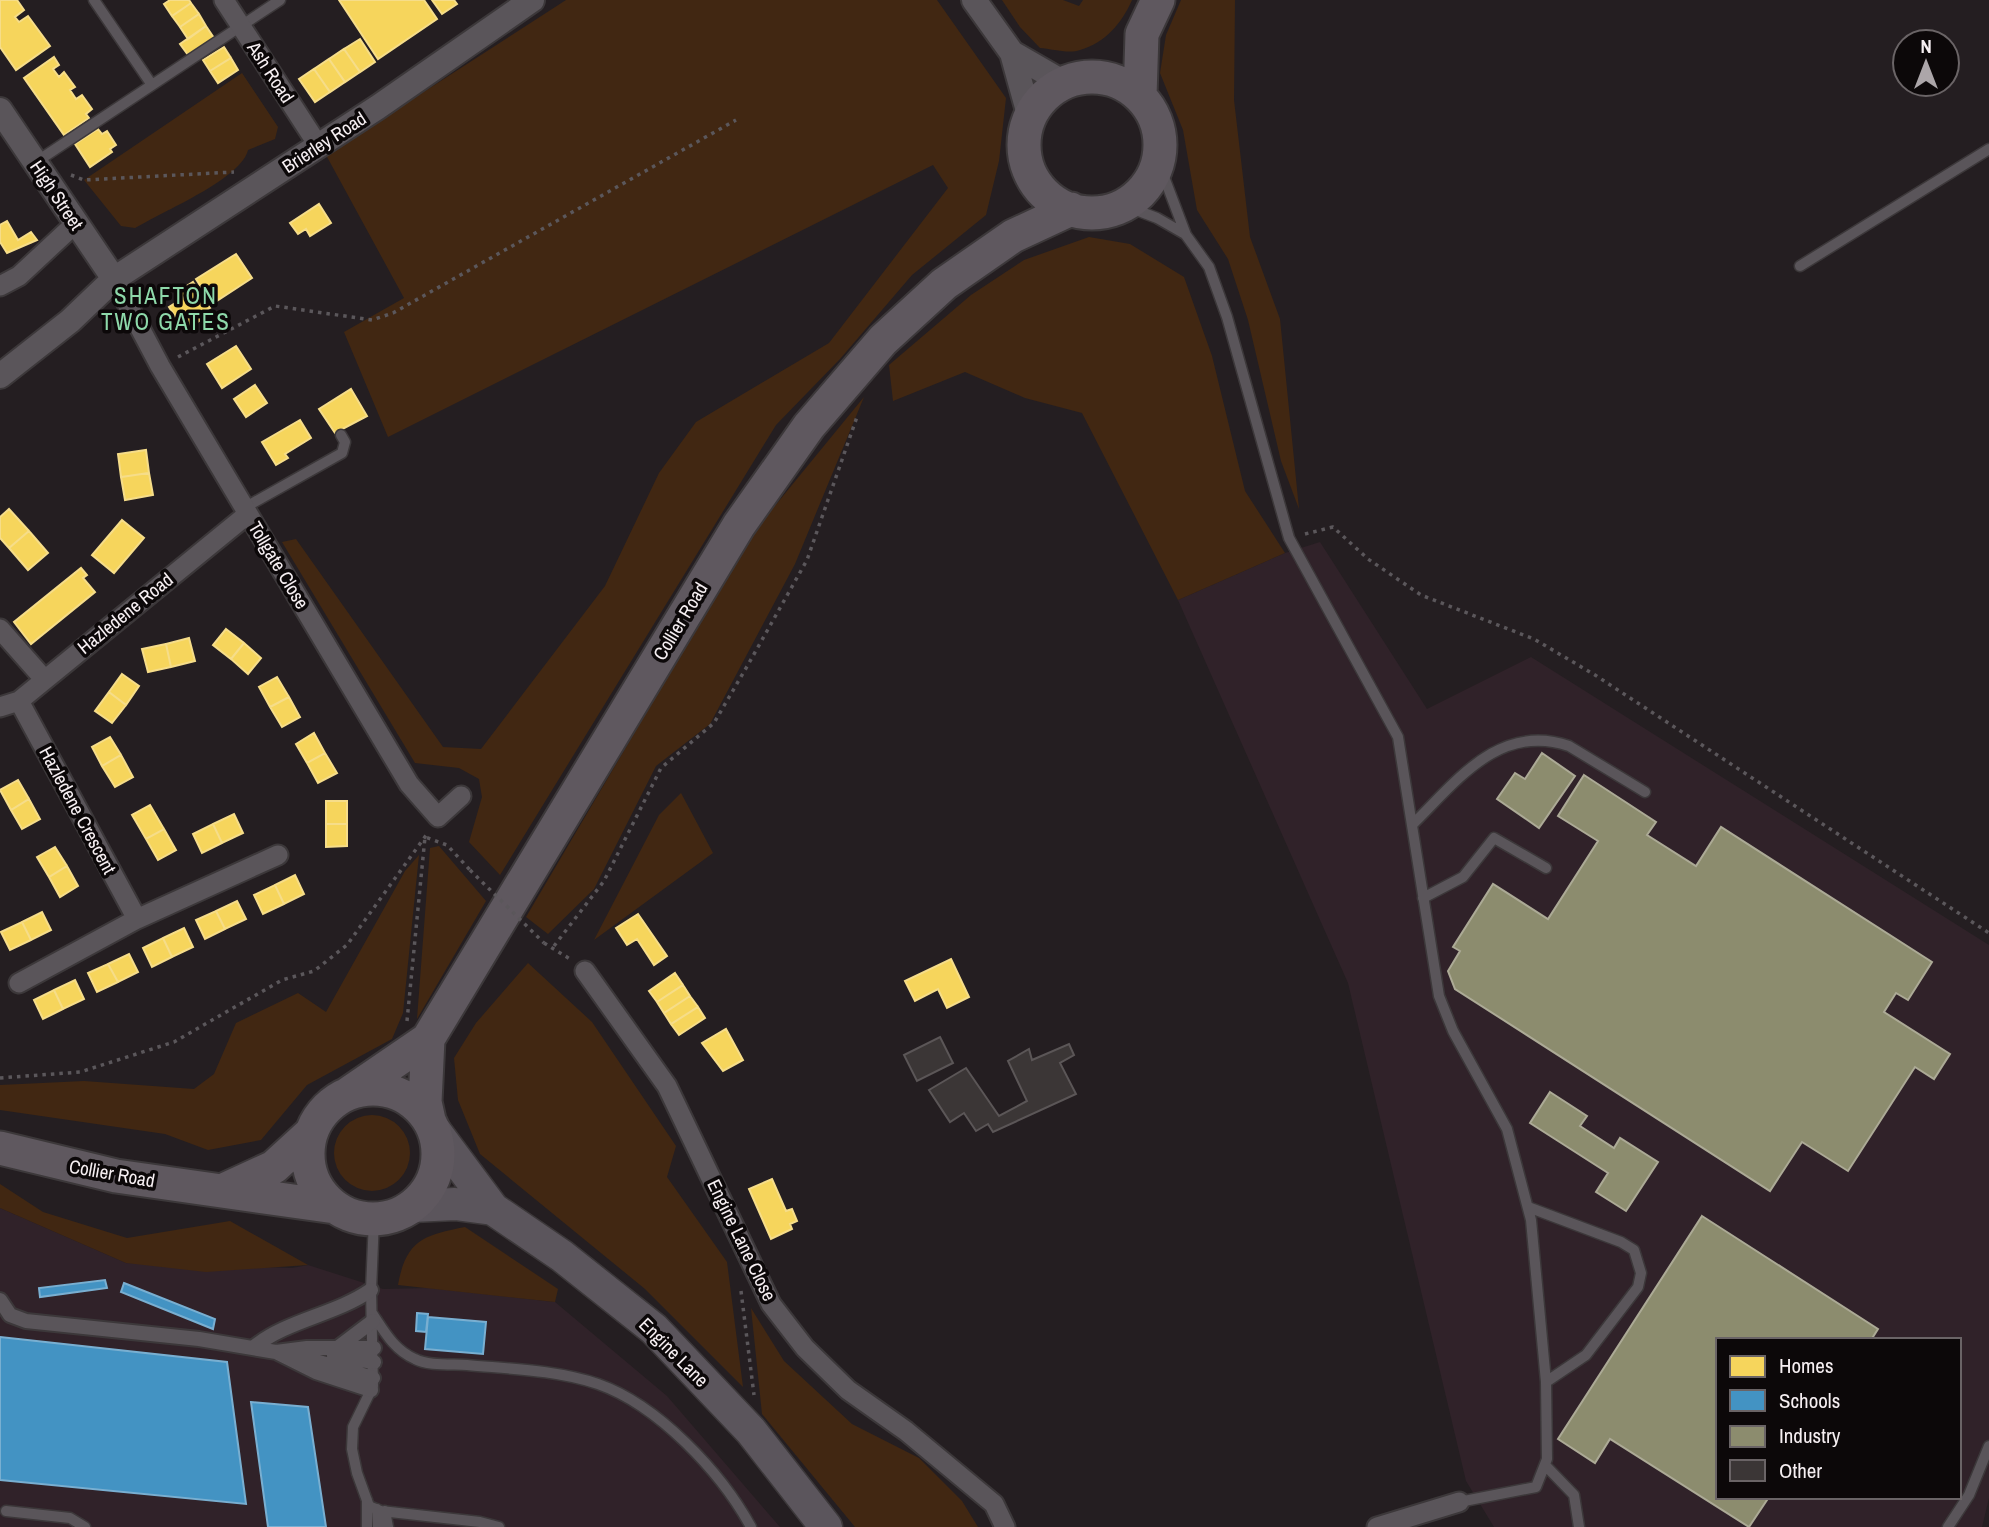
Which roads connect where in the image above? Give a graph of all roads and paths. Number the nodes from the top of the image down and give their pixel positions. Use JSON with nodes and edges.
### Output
{"nodes":[{"id":1,"x":94,"y":0,"type":"edge"},
{"id":2,"x":224,"y":0,"type":"edge"},
{"id":3,"x":280,"y":0,"type":"edge"},
{"id":4,"x":532,"y":0,"type":"edge"},
{"id":5,"x":974,"y":0,"type":"edge"},
{"id":6,"x":1158,"y":0,"type":"edge"},
{"id":7,"x":242,"y":26,"type":"junction"},
{"id":8,"x":1142,"y":34,"type":"junction"},
{"id":9,"x":1012,"y":52,"type":"junction"},
{"id":10,"x":1074,"y":80,"type":"junction"},
{"id":11,"x":152,"y":85,"type":"junction"},
{"id":12,"x":1140,"y":96,"type":"junction"},
{"id":13,"x":0,"y":110,"type":"edge"},
{"id":14,"x":1030,"y":118,"type":"junction"},
{"id":15,"x":736,"y":120,"type":"dead end"},
{"id":16,"x":318,"y":145,"type":"junction"},
{"id":17,"x":1989,"y":149,"type":"edge"},
{"id":18,"x":1158,"y":161,"type":"junction"},
{"id":19,"x":36,"y":162,"type":"junction"},
{"id":20,"x":245,"y":169,"type":"dead end"},
{"id":21,"x":1034,"y":180,"type":"junction"},
{"id":22,"x":1124,"y":205,"type":"junction"},
{"id":23,"x":1071,"y":209,"type":"junction"},
{"id":24,"x":76,"y":223,"type":"junction"},
{"id":25,"x":1186,"y":235,"type":"junction"},
{"id":26,"x":991,"y":250,"type":"junction"},
{"id":27,"x":1800,"y":266,"type":"dead end"},
{"id":28,"x":114,"y":279,"type":"junction"},
{"id":29,"x":0,"y":286,"type":"edge"},
{"id":30,"x":160,"y":366,"type":"junction"},
{"id":31,"x":0,"y":376,"type":"edge"},
{"id":32,"x":861,"y":404,"type":"dead end"},
{"id":33,"x":341,"y":435,"type":"dead end"},
{"id":34,"x":246,"y":511,"type":"junction"},
{"id":35,"x":1289,"y":538,"type":"junction"},
{"id":36,"x":0,"y":629,"type":"edge"},
{"id":37,"x":44,"y":679,"type":"junction"},
{"id":38,"x":9,"y":704,"type":"edge"},
{"id":39,"x":1645,"y":792,"type":"dead end"},
{"id":40,"x":461,"y":796,"type":"dead end"},
{"id":41,"x":438,"y":817,"type":"junction"},
{"id":42,"x":1412,"y":825,"type":"junction"},
{"id":43,"x":425,"y":837,"type":"junction"},
{"id":44,"x":278,"y":855,"type":"dead end"},
{"id":45,"x":1546,"y":868,"type":"dead end"},
{"id":46,"x":1423,"y":898,"type":"junction"},
{"id":47,"x":137,"y":919,"type":"junction"},
{"id":48,"x":1989,"y":933,"type":"edge"},
{"id":49,"x":554,"y":946,"type":"junction"},
{"id":50,"x":586,"y":971,"type":"joint"},
{"id":51,"x":19,"y":983,"type":"dead end"},
{"id":52,"x":428,"y":1039,"type":"junction"},
{"id":53,"x":400,"y":1060,"type":"junction"},
{"id":54,"x":0,"y":1078,"type":"edge"},
{"id":55,"x":349,"y":1093,"type":"junction"},
{"id":56,"x":432,"y":1126,"type":"junction"},
{"id":57,"x":310,"y":1134,"type":"junction"},
{"id":58,"x":0,"y":1148,"type":"edge"},
{"id":59,"x":226,"y":1189,"type":"junction"},
{"id":60,"x":412,"y":1206,"type":"junction"},
{"id":61,"x":335,"y":1207,"type":"junction"},
{"id":62,"x":1528,"y":1207,"type":"junction"},
{"id":63,"x":493,"y":1209,"type":"junction"},
{"id":64,"x":374,"y":1219,"type":"junction"},
{"id":65,"x":751,"y":1262,"type":"junction"},
{"id":66,"x":371,"y":1290,"type":"junction"},
{"id":67,"x":0,"y":1300,"type":"edge"},
{"id":68,"x":372,"y":1317,"type":"junction"},
{"id":69,"x":254,"y":1347,"type":"junction"},
{"id":70,"x":336,"y":1349,"type":"junction"},
{"id":71,"x":276,"y":1352,"type":"junction"},
{"id":72,"x":374,"y":1355,"type":"junction"},
{"id":73,"x":1546,"y":1382,"type":"junction"},
{"id":74,"x":372,"y":1384,"type":"junction"},
{"id":75,"x":751,"y":1431,"type":"junction"},
{"id":76,"x":1989,"y":1446,"type":"edge"},
{"id":77,"x":1545,"y":1465,"type":"junction"},
{"id":78,"x":1459,"y":1502,"type":"joint"},
{"id":79,"x":376,"y":1507,"type":"junction"},
{"id":80,"x":6,"y":1511,"type":"dead end"},
{"id":81,"x":85,"y":1527,"type":"edge"},
{"id":82,"x":367,"y":1527,"type":"edge"},
{"id":83,"x":372,"y":1527,"type":"edge"},
{"id":84,"x":378,"y":1527,"type":"edge"},
{"id":85,"x":386,"y":1527,"type":"edge"},
{"id":86,"x":499,"y":1527,"type":"edge"},
{"id":87,"x":751,"y":1527,"type":"edge"},
{"id":88,"x":826,"y":1527,"type":"edge"},
{"id":89,"x":1005,"y":1527,"type":"edge"},
{"id":90,"x":1377,"y":1527,"type":"edge"},
{"id":91,"x":1579,"y":1527,"type":"edge"},
{"id":92,"x":1948,"y":1527,"type":"edge"}],
"edges":[{"from":1,"to":11,"type":"lane"},
{"from":2,"to":7,"type":"street","name":"Ash Road"},
{"from":3,"to":7,"type":"lane"},
{"from":4,"to":16,"type":"street","name":"Brierley Road"},
{"from":5,"to":9,"type":"street"},
{"from":6,"to":8,"type":"highway"},
{"from":7,"to":11,"type":"lane"},
{"from":7,"to":16,"type":"street","name":"Ash Road"},
{"from":8,"to":10,"type":"highway"},
{"from":8,"to":12,"type":"highway"},
{"from":9,"to":10,"type":"street"},
{"from":9,"to":14,"type":"street"},
{"from":10,"to":12,"type":"highway"},
{"from":10,"to":14,"type":"highway"},
{"from":11,"to":19,"type":"lane"},
{"from":12,"to":18,"type":"highway"},
{"from":13,"to":19,"type":"street","name":"High Street"},
{"from":14,"to":21,"type":"highway"},
{"from":15,"to":30,"type":"path"},
{"from":16,"to":28,"type":"street","name":"Brierley Road"},
{"from":17,"to":27,"type":"lane"},
{"from":18,"to":22,"type":"highway"},
{"from":18,"to":25,"type":"lane"},
{"from":19,"to":20,"type":"path"},
{"from":19,"to":24,"type":"street","name":"High Street"},
{"from":21,"to":23,"type":"highway"},
{"from":21,"to":26,"type":"highway","name":"Collier Road"},
{"from":22,"to":23,"type":"highway"},
{"from":22,"to":25,"type":"lane"},
{"from":23,"to":26,"type":"highway","name":"Collier Road"},
{"from":24,"to":28,"type":"street","name":"High Street"},
{"from":24,"to":29,"type":"street"},
{"from":25,"to":35,"type":"lane"},
{"from":26,"to":52,"type":"highway","name":"Collier Road"},
{"from":28,"to":30,"type":"street","name":"Tollgate Close"},
{"from":28,"to":31,"type":"street","name":"Brierley Road"},
{"from":30,"to":34,"type":"street","name":"Tollgate Close"},
{"from":32,"to":49,"type":"path"},
{"from":33,"to":34,"type":"lane"},
{"from":34,"to":37,"type":"street","name":"Hazledene Road"},
{"from":34,"to":41,"type":"street","name":"Tollgate Close"},
{"from":35,"to":42,"type":"lane"},
{"from":35,"to":48,"type":"path"},
{"from":36,"to":37,"type":"street"},
{"from":37,"to":38,"type":"street","name":"Hazledene Road"},
{"from":38,"to":47,"type":"street","name":"Hazledene Crescent"},
{"from":39,"to":42,"type":"lane"},
{"from":40,"to":41,"type":"street"},
{"from":41,"to":43,"type":"path"},
{"from":42,"to":46,"type":"lane"},
{"from":43,"to":49,"type":"path","bridge":true},
{"from":43,"to":53,"type":"path"},
{"from":43,"to":54,"type":"path"},
{"from":44,"to":47,"type":"street"},
{"from":45,"to":46,"type":"lane"},
{"from":46,"to":62,"type":"lane"},
{"from":47,"to":51,"type":"street"},
{"from":49,"to":50,"type":"path"},
{"from":50,"to":65,"type":"street","name":"Engine Lane Close"},
{"from":52,"to":53,"type":"highway","name":"Collier Road"},
{"from":52,"to":56,"type":"highway","name":"Collier Road"},
{"from":53,"to":55,"type":"highway","name":"Collier Road"},
{"from":55,"to":56,"type":"highway"},
{"from":55,"to":57,"type":"highway"},
{"from":56,"to":60,"type":"highway"},
{"from":56,"to":63,"type":"main road","name":"Engine Lane"},
{"from":57,"to":59,"type":"highway"},
{"from":57,"to":61,"type":"highway"},
{"from":58,"to":59,"type":"highway","name":"Collier Road"},
{"from":59,"to":61,"type":"highway","name":"Collier Road"},
{"from":60,"to":63,"type":"main road","name":"Engine Lane"},
{"from":60,"to":64,"type":"highway"},
{"from":61,"to":64,"type":"highway"},
{"from":62,"to":73,"type":"lane"},
{"from":62,"to":73,"type":"lane"},
{"from":63,"to":75,"type":"main road","name":"Engine Lane"},
{"from":64,"to":66,"type":"lane"},
{"from":65,"to":75,"type":"path"},
{"from":65,"to":89,"type":"street","name":"Engine Lane Close"},
{"from":66,"to":68,"type":"lane"},
{"from":66,"to":69,"type":"street"},
{"from":67,"to":69,"type":"street"},
{"from":68,"to":70,"type":"street"},
{"from":68,"to":72,"type":"lane"},
{"from":68,"to":87,"type":"lane"},
{"from":69,"to":71,"type":"street"},
{"from":70,"to":71,"type":"street"},
{"from":70,"to":72,"type":"street"},
{"from":71,"to":72,"type":"street"},
{"from":71,"to":74,"type":"street"},
{"from":72,"to":74,"type":"lane"},
{"from":73,"to":77,"type":"lane"},
{"from":74,"to":79,"type":"lane"},
{"from":75,"to":88,"type":"main road","name":"Engine Lane"},
{"from":76,"to":92,"type":"lane"},
{"from":77,"to":78,"type":"lane"},
{"from":77,"to":91,"type":"lane"},
{"from":78,"to":90,"type":"street"},
{"from":79,"to":82,"type":"lane"},
{"from":79,"to":83,"type":"lane"},
{"from":79,"to":84,"type":"lane"},
{"from":79,"to":85,"type":"lane"},
{"from":79,"to":86,"type":"lane"},
{"from":80,"to":81,"type":"lane"}]}
